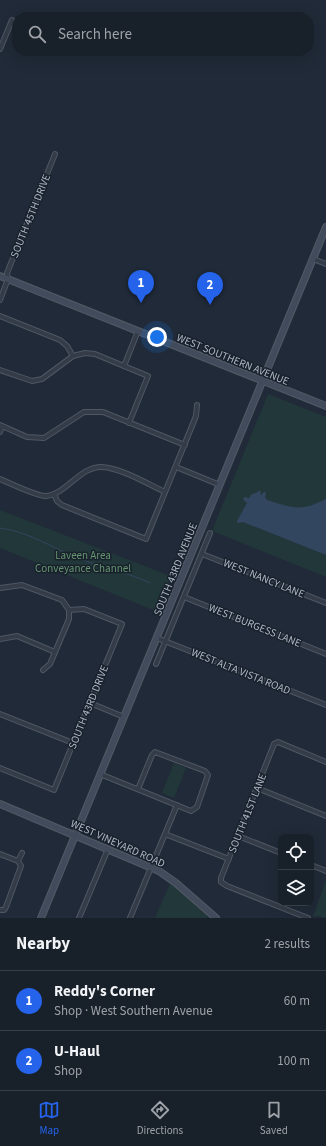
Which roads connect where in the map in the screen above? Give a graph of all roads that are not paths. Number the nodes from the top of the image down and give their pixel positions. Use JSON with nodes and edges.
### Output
{"nodes":[{"id":1,"x":12,"y":20,"type":"dead end"},
{"id":2,"x":0,"y":49,"type":"edge"},
{"id":3,"x":55,"y":154,"type":"dead end"},
{"id":4,"x":326,"y":227,"type":"edge"},
{"id":5,"x":313,"y":259,"type":"junction"},
{"id":6,"x":326,"y":264,"type":"edge"},
{"id":7,"x":0,"y":276,"type":"edge"},
{"id":8,"x":8,"y":279,"type":"junction"},
{"id":9,"x":0,"y":300,"type":"edge"},
{"id":10,"x":0,"y":316,"type":"edge"},
{"id":11,"x":138,"y":331,"type":"junction"},
{"id":12,"x":74,"y":356,"type":"junction"},
{"id":13,"x":124,"y":366,"type":"junction"},
{"id":14,"x":0,"y":370,"type":"edge"},
{"id":15,"x":264,"y":382,"type":"junction"},
{"id":16,"x":198,"y":405,"type":"dead end"},
{"id":17,"x":326,"y":406,"type":"edge"},
{"id":18,"x":129,"y":423,"type":"junction"},
{"id":19,"x":1,"y":426,"type":"edge"},
{"id":20,"x":0,"y":432,"type":"edge"},
{"id":21,"x":185,"y":446,"type":"junction"},
{"id":22,"x":176,"y":467,"type":"junction"},
{"id":23,"x":0,"y":479,"type":"edge"},
{"id":24,"x":220,"y":485,"type":"junction"},
{"id":25,"x":165,"y":492,"type":"junction"},
{"id":26,"x":54,"y":494,"type":"junction"},
{"id":27,"x":210,"y":533,"type":"dead end"},
{"id":28,"x":202,"y":554,"type":"junction"},
{"id":29,"x":0,"y":588,"type":"edge"},
{"id":30,"x":184,"y":597,"type":"junction"},
{"id":31,"x":326,"y":603,"type":"edge"},
{"id":32,"x":69,"y":610,"type":"junction"},
{"id":33,"x":157,"y":638,"type":"junction"},
{"id":34,"x":0,"y":639,"type":"edge"},
{"id":35,"x":166,"y":641,"type":"junction"},
{"id":36,"x":55,"y":652,"type":"junction"},
{"id":37,"x":326,"y":654,"type":"edge"},
{"id":38,"x":156,"y":664,"type":"dead end"},
{"id":39,"x":43,"y":670,"type":"dead end"},
{"id":40,"x":90,"y":703,"type":"junction"},
{"id":41,"x":326,"y":705,"type":"edge"},
{"id":42,"x":0,"y":714,"type":"edge"},
{"id":43,"x":124,"y":717,"type":"junction"},
{"id":44,"x":73,"y":743,"type":"junction"},
{"id":45,"x":326,"y":762,"type":"edge"},
{"id":46,"x":0,"y":768,"type":"edge"},
{"id":47,"x":100,"y":774,"type":"junction"},
{"id":48,"x":257,"y":788,"type":"junction"},
{"id":49,"x":138,"y":790,"type":"junction"},
{"id":50,"x":0,"y":804,"type":"edge"},
{"id":51,"x":177,"y":805,"type":"junction"},
{"id":52,"x":326,"y":816,"type":"edge"},
{"id":53,"x":165,"y":834,"type":"junction"},
{"id":54,"x":75,"y":835,"type":"junction"},
{"id":55,"x":238,"y":836,"type":"junction"},
{"id":56,"x":108,"y":850,"type":"junction"},
{"id":57,"x":278,"y":852,"type":"edge"},
{"id":58,"x":22,"y":853,"type":"dead end"},
{"id":59,"x":0,"y":854,"type":"edge"},
{"id":60,"x":229,"y":860,"type":"junction"},
{"id":61,"x":18,"y":861,"type":"junction"},
{"id":62,"x":314,"y":866,"type":"edge"},
{"id":63,"x":151,"y":868,"type":"junction"},
{"id":64,"x":326,"y":871,"type":"edge"},
{"id":65,"x":2,"y":910,"type":"edge"},
{"id":66,"x":41,"y":918,"type":"edge"},
{"id":67,"x":79,"y":918,"type":"edge"},
{"id":68,"x":130,"y":918,"type":"edge"},
{"id":69,"x":216,"y":918,"type":"edge"},
{"id":70,"x":308,"y":918,"type":"edge"}],
"edges":[{"from":1,"to":2,"type":"street"},
{"from":3,"to":8,"type":"street","name":"SOUTH 45TH DRIVE"},
{"from":4,"to":5,"type":"main road","name":"SOUTH 43RD AVENUE"},
{"from":5,"to":6,"type":"street"},
{"from":5,"to":15,"type":"main road","name":"SOUTH 43RD AVENUE"},
{"from":7,"to":8,"type":"main road","name":"WEST SOUTHERN AVENUE"},
{"from":8,"to":9,"type":"street","name":"SOUTH 45TH DRIVE"},
{"from":8,"to":11,"type":"main road","name":"WEST SOUTHERN AVENUE"},
{"from":10,"to":12,"type":"street"},
{"from":11,"to":13,"type":"street"},
{"from":11,"to":15,"type":"main road","name":"WEST SOUTHERN AVENUE"},
{"from":12,"to":13,"type":"street"},
{"from":12,"to":14,"type":"street"},
{"from":13,"to":18,"type":"street"},
{"from":15,"to":17,"type":"main road","name":"WEST SOUTHERN AVENUE"},
{"from":15,"to":24,"type":"main road","name":"SOUTH 43RD AVENUE"},
{"from":16,"to":21,"type":"street"},
{"from":18,"to":19,"type":"street"},
{"from":18,"to":21,"type":"street"},
{"from":19,"to":20,"type":"street"},
{"from":21,"to":22,"type":"street"},
{"from":22,"to":24,"type":"street"},
{"from":22,"to":25,"type":"street"},
{"from":23,"to":26,"type":"street"},
{"from":24,"to":33,"type":"main road","name":"SOUTH 43RD AVENUE"},
{"from":25,"to":26,"type":"street"},
{"from":25,"to":26,"type":"street"},
{"from":27,"to":28,"type":"street","name":"SOUTH 43RD AVENUE"},
{"from":28,"to":30,"type":"street","name":"SOUTH 43RD AVENUE"},
{"from":28,"to":31,"type":"street","name":"WEST NANCY LANE"},
{"from":29,"to":32,"type":"street"},
{"from":30,"to":35,"type":"street","name":"SOUTH 43RD AVENUE"},
{"from":30,"to":37,"type":"street","name":"WEST BURGESS LANE"},
{"from":32,"to":36,"type":"street"},
{"from":32,"to":40,"type":"street","name":"SOUTH 43RD DRIVE"},
{"from":33,"to":35,"type":"street","name":"WEST ALTA VISTA ROAD"},
{"from":33,"to":43,"type":"main road","name":"SOUTH 43RD AVENUE"},
{"from":34,"to":36,"type":"street"},
{"from":35,"to":38,"type":"street","name":"SOUTH 43RD AVENUE"},
{"from":35,"to":41,"type":"street","name":"WEST ALTA VISTA ROAD"},
{"from":36,"to":39,"type":"street"},
{"from":40,"to":43,"type":"street"},
{"from":40,"to":44,"type":"street","name":"SOUTH 43RD DRIVE"},
{"from":42,"to":44,"type":"street"},
{"from":43,"to":47,"type":"main road","name":"SOUTH 43RD AVENUE"},
{"from":44,"to":46,"type":"street","name":"SOUTH 43RD DRIVE"},
{"from":45,"to":48,"type":"street","name":"SOUTH 41ST LANE"},
{"from":47,"to":49,"type":"street"},
{"from":47,"to":54,"type":"main road","name":"SOUTH 43RD AVENUE"},
{"from":48,"to":52,"type":"street"},
{"from":48,"to":55,"type":"street","name":"SOUTH 41ST LANE"},
{"from":49,"to":51,"type":"street"},
{"from":49,"to":51,"type":"street"},
{"from":50,"to":54,"type":"main road","name":"WEST VINEYARD ROAD"},
{"from":51,"to":53,"type":"street"},
{"from":53,"to":60,"type":"street"},
{"from":53,"to":63,"type":"street"},
{"from":54,"to":56,"type":"main road","name":"WEST VINEYARD ROAD"},
{"from":54,"to":66,"type":"main road","name":"SOUTH 43RD AVENUE"},
{"from":55,"to":57,"type":"street"},
{"from":55,"to":60,"type":"street","name":"SOUTH 41ST LANE"},
{"from":56,"to":63,"type":"main road","name":"WEST VINEYARD ROAD"},
{"from":56,"to":67,"type":"street"},
{"from":58,"to":61,"type":"street"},
{"from":59,"to":61,"type":"street"},
{"from":60,"to":70,"type":"street","name":"SOUTH 41ST LANE"},
{"from":61,"to":65,"type":"street"},
{"from":62,"to":64,"type":"street"},
{"from":63,"to":68,"type":"street"},
{"from":63,"to":69,"type":"main road","name":"WEST VINEYARD ROAD"}]}
